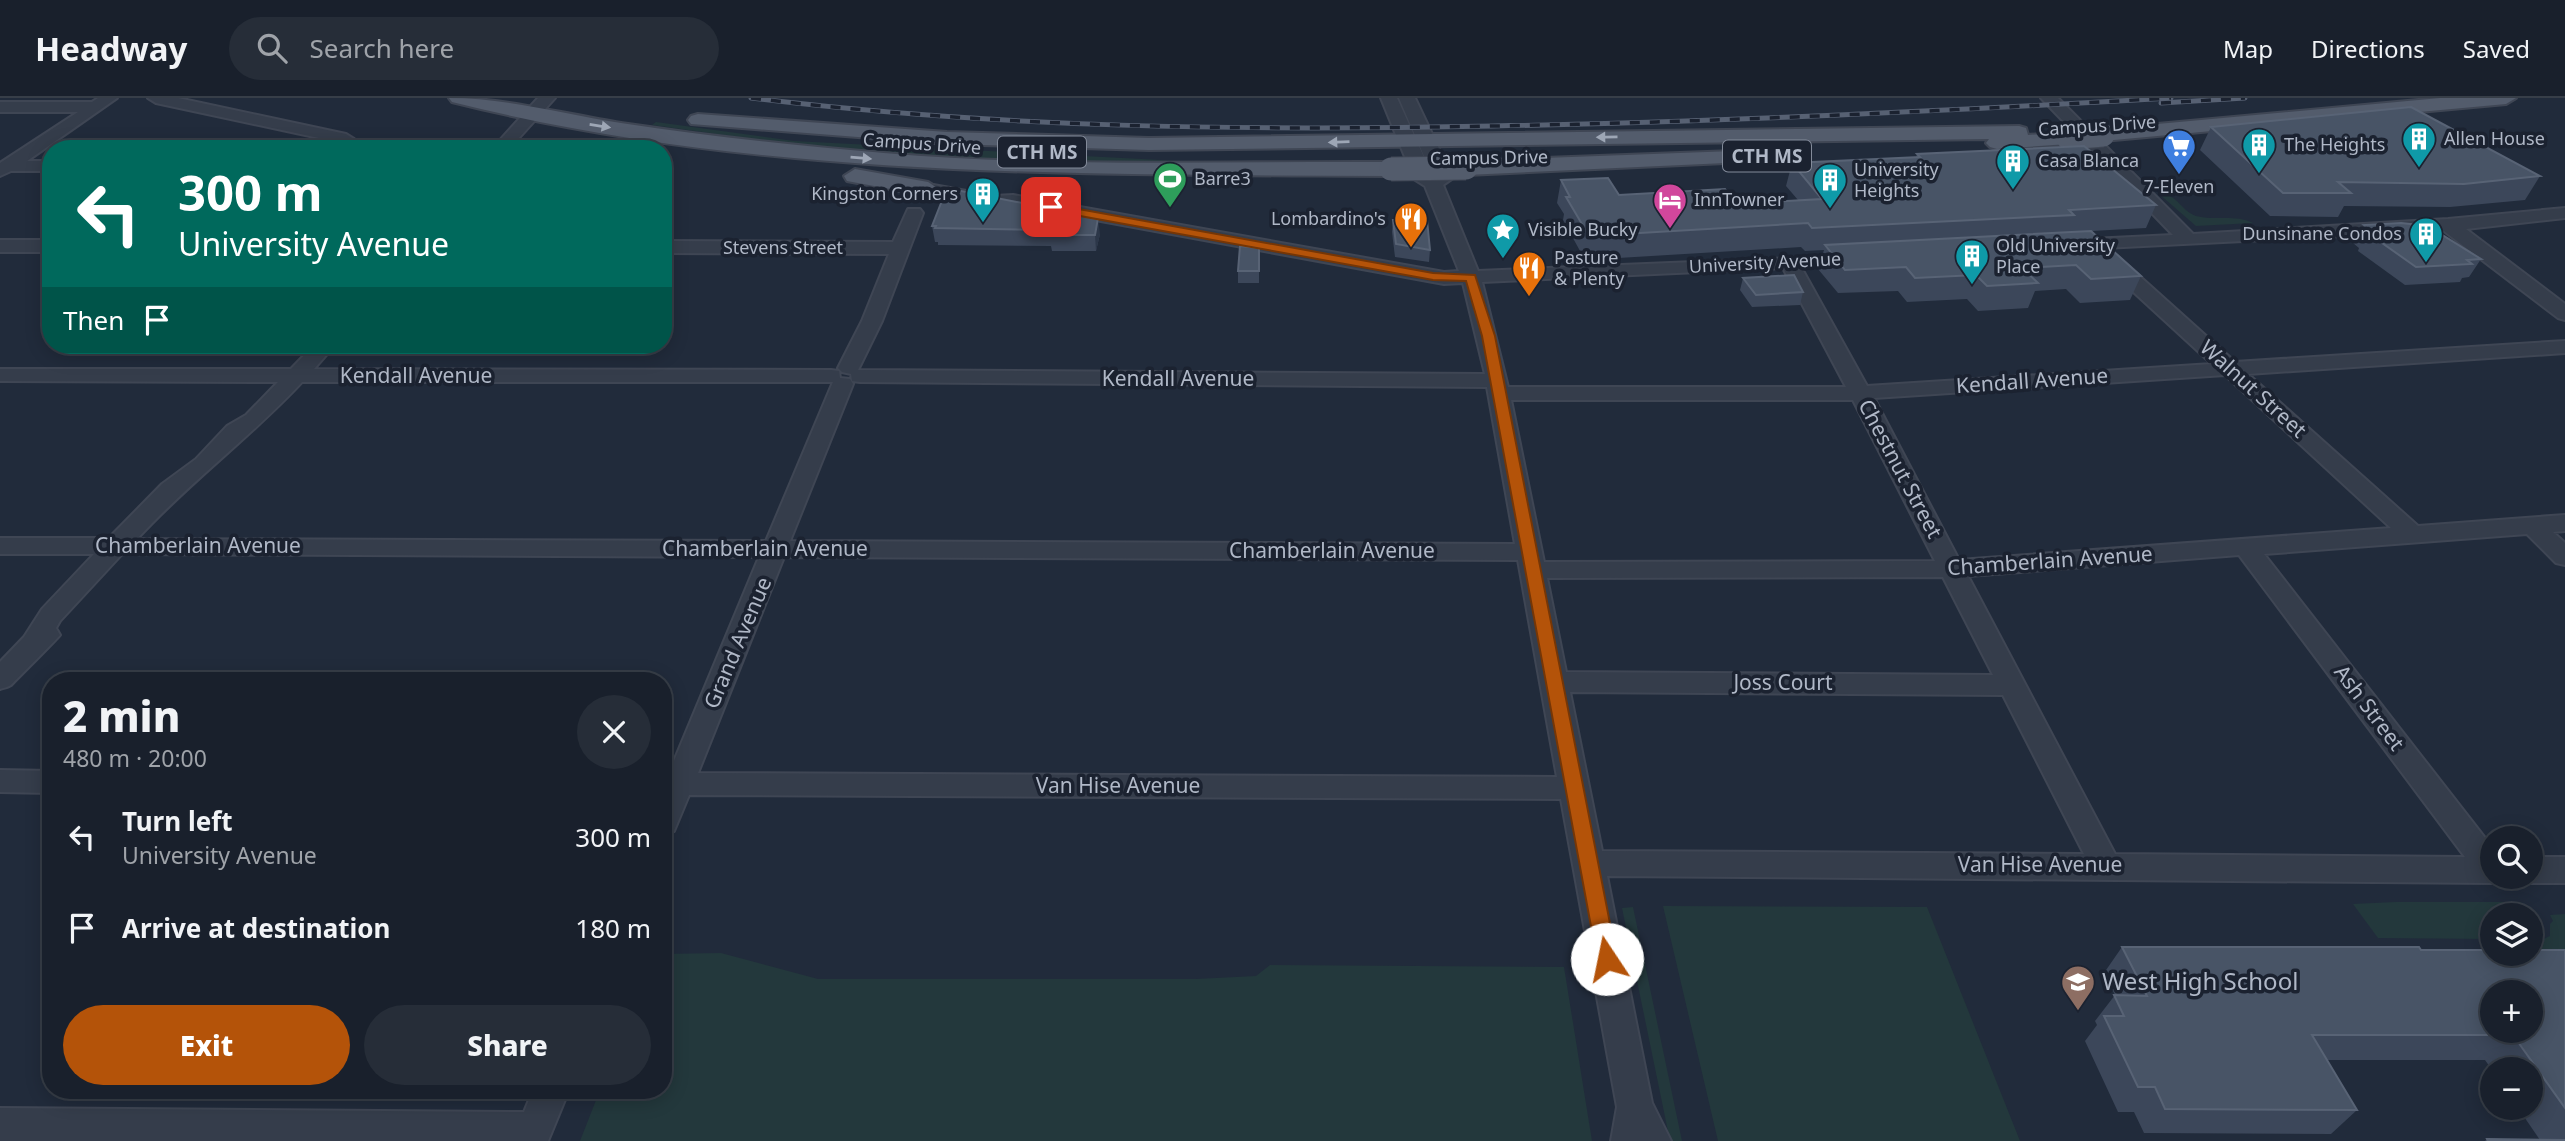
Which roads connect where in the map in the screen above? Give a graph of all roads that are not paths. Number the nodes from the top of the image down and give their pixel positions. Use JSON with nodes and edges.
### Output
{"nodes":[{"id":1,"x":156,"y":98,"type":"edge"},
{"id":2,"x":459,"y":98,"type":"edge"},
{"id":3,"x":1389,"y":98,"type":"edge"},
{"id":4,"x":1406,"y":98,"type":"edge"},
{"id":5,"x":2049,"y":98,"type":"edge"},
{"id":6,"x":2417,"y":98,"type":"edge"},
{"id":7,"x":2506,"y":98,"type":"edge"},
{"id":8,"x":102,"y":103,"type":"edge"},
{"id":9,"x":540,"y":105,"type":"edge"},
{"id":10,"x":0,"y":107,"type":"edge"},
{"id":11,"x":698,"y":120,"type":"junction"},
{"id":12,"x":672,"y":126,"type":"junction"},
{"id":13,"x":2099,"y":131,"type":"junction"},
{"id":14,"x":2018,"y":132,"type":"junction"},
{"id":15,"x":2064,"y":133,"type":"junction"},
{"id":16,"x":47,"y":140,"type":"edge"},
{"id":17,"x":345,"y":140,"type":"edge"},
{"id":18,"x":508,"y":140,"type":"edge"},
{"id":19,"x":1418,"y":140,"type":"junction"},
{"id":20,"x":42,"y":143,"type":"edge"},
{"id":21,"x":1464,"y":163,"type":"junction"},
{"id":22,"x":1389,"y":164,"type":"junction"},
{"id":23,"x":42,"y":167,"type":"edge"},
{"id":24,"x":4,"y":169,"type":"edge"},
{"id":25,"x":1433,"y":183,"type":"joint"},
{"id":26,"x":928,"y":189,"type":"junction"},
{"id":27,"x":967,"y":196,"type":"junction"},
{"id":28,"x":1013,"y":201,"type":"junction"},
{"id":29,"x":914,"y":213,"type":"junction"},
{"id":30,"x":2565,"y":213,"type":"edge"},
{"id":31,"x":2448,"y":225,"type":"junction"},
{"id":32,"x":2188,"y":239,"type":"junction"},
{"id":33,"x":2094,"y":245,"type":"junction"},
{"id":34,"x":0,"y":246,"type":"edge"},
{"id":35,"x":42,"y":246,"type":"edge"},
{"id":36,"x":672,"y":247,"type":"edge"},
{"id":37,"x":902,"y":248,"type":"junction"},
{"id":38,"x":2045,"y":248,"type":"edge"},
{"id":39,"x":1871,"y":258,"type":"edge"},
{"id":40,"x":1788,"y":262,"type":"junction"},
{"id":41,"x":1471,"y":277,"type":"junction"},
{"id":42,"x":2565,"y":314,"type":"edge"},
{"id":43,"x":2565,"y":347,"type":"edge"},
{"id":44,"x":302,"y":354,"type":"edge"},
{"id":45,"x":314,"y":354,"type":"edge"},
{"id":46,"x":2230,"y":369,"type":"junction"},
{"id":47,"x":0,"y":375,"type":"edge"},
{"id":48,"x":287,"y":376,"type":"junction"},
{"id":49,"x":846,"y":376,"type":"junction"},
{"id":50,"x":1497,"y":387,"type":"junction"},
{"id":51,"x":1859,"y":393,"type":"junction"},
{"id":52,"x":2565,"y":523,"type":"edge"},
{"id":53,"x":2533,"y":526,"type":"junction"},
{"id":54,"x":2412,"y":534,"type":"junction"},
{"id":55,"x":0,"y":546,"type":"edge"},
{"id":56,"x":126,"y":546,"type":"junction"},
{"id":57,"x":2246,"y":547,"type":"junction"},
{"id":58,"x":778,"y":549,"type":"junction"},
{"id":59,"x":2565,"y":557,"type":"edge"},
{"id":60,"x":1531,"y":561,"type":"junction"},
{"id":61,"x":1952,"y":569,"type":"junction"},
{"id":62,"x":0,"y":679,"type":"edge"},
{"id":63,"x":1552,"y":682,"type":"junction"},
{"id":64,"x":2014,"y":685,"type":"junction"},
{"id":65,"x":0,"y":782,"type":"edge"},
{"id":66,"x":42,"y":782,"type":"edge"},
{"id":67,"x":672,"y":782,"type":"edge"},
{"id":68,"x":672,"y":784,"type":"edge"},
{"id":69,"x":1572,"y":788,"type":"junction"},
{"id":70,"x":2480,"y":854,"type":"edge"},
{"id":71,"x":1588,"y":863,"type":"junction"},
{"id":72,"x":2105,"y":865,"type":"junction"},
{"id":73,"x":2480,"y":870,"type":"edge"},
{"id":74,"x":2543,"y":870,"type":"edge"},
{"id":75,"x":2565,"y":870,"type":"edge"},
{"id":76,"x":547,"y":1099,"type":"edge"},
{"id":77,"x":1632,"y":1124,"type":"edge"},
{"id":78,"x":0,"y":1125,"type":"edge"},
{"id":79,"x":532,"y":1135,"type":"edge"},
{"id":80,"x":1653,"y":1141,"type":"edge"}],
"edges":[{"from":1,"to":17,"type":"street"},
{"from":2,"to":9,"type":"main road","number":"CTH MS"},
{"from":3,"to":19,"type":"street"},
{"from":4,"to":19,"type":"street"},
{"from":5,"to":32,"type":"street"},
{"from":6,"to":13,"type":"main road","name":"Campus Drive","number":"CTH MS"},
{"from":7,"to":13,"type":"main road","name":"Campus Drive","number":"CTH MS"},
{"from":8,"to":10,"type":"street"},
{"from":8,"to":16,"type":"street"},
{"from":9,"to":12,"type":"main road","number":"CTH MS","one_way":true},
{"from":9,"to":18,"type":"street"},
{"from":11,"to":12,"type":"main road","name":"Campus Drive","number":"CTH MS"},
{"from":19,"to":11,"type":"main road","one_way":true},
{"from":11,"to":22,"type":"main road","name":"Campus Drive","number":"CTH MS"},
{"from":12,"to":22,"type":"main road","name":"Campus Drive","number":"CTH MS","one_way":true},
{"from":12,"to":26,"type":"main road"},
{"from":13,"to":15,"type":"main road","name":"Campus Drive","number":"CTH MS","bridge":true},
{"from":14,"to":15,"type":"main road","name":"Campus Drive","number":"CTH MS"},
{"from":14,"to":19,"type":"main road","one_way":true},
{"from":14,"to":21,"type":"main road","name":"Campus Drive","number":"CTH MS"},
{"from":15,"to":21,"type":"main road","name":"Campus Drive","number":"CTH MS"},
{"from":19,"to":25,"type":"street"},
{"from":20,"to":24,"type":"street"},
{"from":21,"to":22,"type":"main road","name":"Campus Drive","number":"CTH MS","bridge":true},
{"from":23,"to":24,"type":"street"},
{"from":25,"to":41,"type":"street"},
{"from":26,"to":27,"type":"street"},
{"from":26,"to":28,"type":"street"},
{"from":26,"to":29,"type":"street","name":"Grand Avenue"},
{"from":27,"to":28,"type":"street"},
{"from":27,"to":29,"type":"street"},
{"from":28,"to":41,"type":"street","name":"University Avenue"},
{"from":29,"to":37,"type":"street","name":"Grand Avenue"},
{"from":30,"to":31,"type":"street"},
{"from":31,"to":32,"type":"street"},
{"from":31,"to":42,"type":"street"},
{"from":32,"to":33,"type":"street"},
{"from":33,"to":38,"type":"street"},
{"from":33,"to":46,"type":"street","name":"Walnut Street"},
{"from":34,"to":35,"type":"street"},
{"from":36,"to":37,"type":"street","name":"Stevens Street"},
{"from":37,"to":49,"type":"street","name":"Grand Avenue"},
{"from":39,"to":40,"type":"street","name":"University Avenue"},
{"from":40,"to":41,"type":"street","name":"University Avenue"},
{"from":40,"to":51,"type":"street","name":"Chestnut Street"},
{"from":41,"to":50,"type":"street"},
{"from":43,"to":46,"type":"street","name":"Kendall Avenue"},
{"from":44,"to":48,"type":"street"},
{"from":45,"to":48,"type":"street"},
{"from":46,"to":51,"type":"street","name":"Kendall Avenue"},
{"from":46,"to":54,"type":"street","name":"Walnut Street"},
{"from":47,"to":48,"type":"street","name":"Kendall Avenue"},
{"from":48,"to":49,"type":"street","name":"Kendall Avenue"},
{"from":48,"to":56,"type":"street"},
{"from":49,"to":50,"type":"street","name":"Kendall Avenue"},
{"from":49,"to":58,"type":"street","name":"Grand Avenue"},
{"from":50,"to":51,"type":"street","name":"Kendall Avenue"},
{"from":50,"to":60,"type":"street"},
{"from":51,"to":61,"type":"street","name":"Chestnut Street"},
{"from":52,"to":53,"type":"street","name":"Chamberlain Avenue"},
{"from":53,"to":54,"type":"street","name":"Chamberlain Avenue"},
{"from":53,"to":59,"type":"street"},
{"from":54,"to":57,"type":"street","name":"Chamberlain Avenue"},
{"from":55,"to":56,"type":"street","name":"Chamberlain Avenue"},
{"from":56,"to":58,"type":"street","name":"Chamberlain Avenue"},
{"from":56,"to":62,"type":"street"},
{"from":57,"to":61,"type":"street","name":"Chamberlain Avenue"},
{"from":57,"to":70,"type":"street","name":"Ash Street"},
{"from":58,"to":60,"type":"street","name":"Chamberlain Avenue"},
{"from":58,"to":67,"type":"street","name":"Grand Avenue"},
{"from":60,"to":61,"type":"street","name":"Chamberlain Avenue"},
{"from":60,"to":63,"type":"street"},
{"from":61,"to":64,"type":"street","name":"Chestnut Street"},
{"from":63,"to":64,"type":"street","name":"Joss Court"},
{"from":63,"to":69,"type":"street"},
{"from":64,"to":72,"type":"street","name":"Chestnut Street"},
{"from":65,"to":66,"type":"street"},
{"from":68,"to":69,"type":"street","name":"Van Hise Avenue"},
{"from":69,"to":71,"type":"street"},
{"from":71,"to":72,"type":"street","name":"Van Hise Avenue"},
{"from":71,"to":77,"type":"street"},
{"from":72,"to":73,"type":"street","name":"Van Hise Avenue"},
{"from":74,"to":75,"type":"street"},
{"from":76,"to":79,"type":"street"},
{"from":77,"to":80,"type":"street"},
{"from":78,"to":79,"type":"street"}]}
